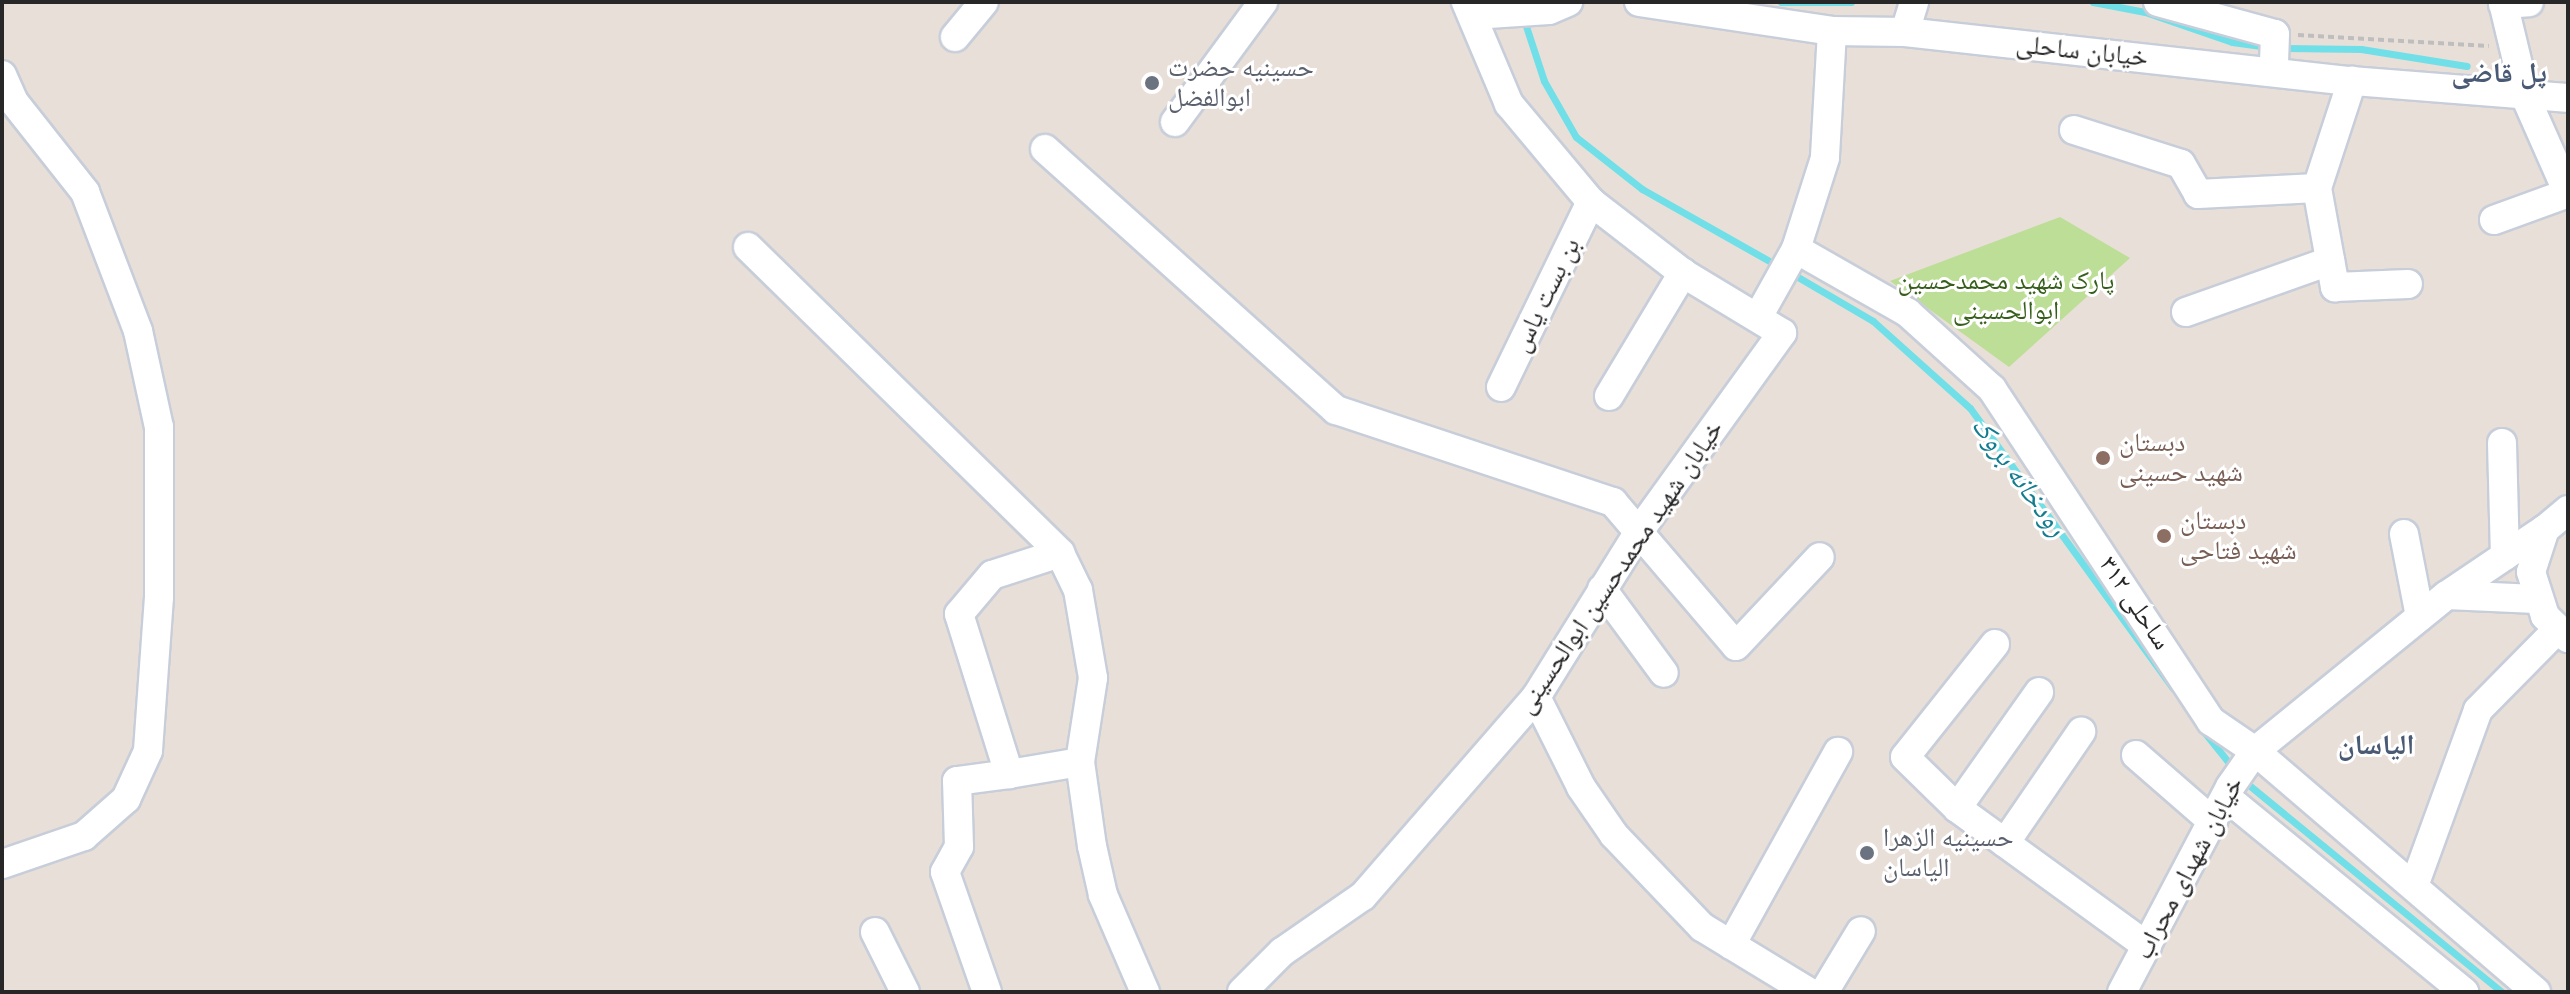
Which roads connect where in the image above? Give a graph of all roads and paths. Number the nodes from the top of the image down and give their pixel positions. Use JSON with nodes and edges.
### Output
{"nodes":[{"id":1,"x":984,"y":2,"type":"edge"},
{"id":2,"x":1263,"y":2,"type":"edge"},
{"id":3,"x":1568,"y":2,"type":"edge"},
{"id":4,"x":1639,"y":2,"type":"edge"},
{"id":5,"x":2158,"y":2,"type":"edge"},
{"id":6,"x":2512,"y":3,"type":"edge"},
{"id":7,"x":1754,"y":9,"type":"edge"},
{"id":8,"x":1479,"y":10,"type":"edge"},
{"id":9,"x":1910,"y":16,"type":"edge"},
{"id":10,"x":1832,"y":31,"type":"junction"},
{"id":11,"x":955,"y":37,"type":"dead end"},
{"id":12,"x":2511,"y":48,"type":"junction"},
{"id":13,"x":2274,"y":53,"type":"junction"},
{"id":14,"x":2,"y":75,"type":"edge"},
{"id":15,"x":2352,"y":81,"type":"junction"},
{"id":16,"x":2526,"y":98,"type":"junction"},
{"id":17,"x":2568,"y":98,"type":"edge"},
{"id":18,"x":1175,"y":122,"type":"dead end"},
{"id":19,"x":2074,"y":130,"type":"dead end"},
{"id":20,"x":2554,"y":131,"type":"edge"},
{"id":21,"x":1045,"y":149,"type":"dead end"},
{"id":22,"x":2317,"y":188,"type":"junction"},
{"id":23,"x":2568,"y":193,"type":"edge"},
{"id":24,"x":1591,"y":202,"type":"junction"},
{"id":25,"x":2494,"y":220,"type":"dead end"},
{"id":26,"x":748,"y":247,"type":"dead end"},
{"id":27,"x":1796,"y":249,"type":"junction"},
{"id":28,"x":2330,"y":261,"type":"junction"},
{"id":29,"x":1683,"y":273,"type":"junction"},
{"id":30,"x":2408,"y":284,"type":"dead end"},
{"id":31,"x":2186,"y":312,"type":"dead end"},
{"id":32,"x":1758,"y":317,"type":"junction"},
{"id":33,"x":1501,"y":387,"type":"dead end"},
{"id":34,"x":1609,"y":396,"type":"dead end"},
{"id":35,"x":2502,"y":443,"type":"dead end"},
{"id":36,"x":2568,"y":510,"type":"edge"},
{"id":37,"x":2545,"y":529,"type":"junction"},
{"id":38,"x":1640,"y":530,"type":"junction"},
{"id":39,"x":2404,"y":534,"type":"dead end"},
{"id":40,"x":1060,"y":553,"type":"junction"},
{"id":41,"x":2505,"y":556,"type":"junction"},
{"id":42,"x":1820,"y":557,"type":"dead end"},
{"id":43,"x":1602,"y":589,"type":"junction"},
{"id":44,"x":2447,"y":595,"type":"junction"},
{"id":45,"x":2536,"y":599,"type":"junction"},
{"id":46,"x":2420,"y":616,"type":"junction"},
{"id":47,"x":2563,"y":634,"type":"edge"},
{"id":48,"x":1995,"y":644,"type":"dead end"},
{"id":49,"x":1664,"y":673,"type":"dead end"},
{"id":50,"x":2039,"y":692,"type":"dead end"},
{"id":51,"x":1536,"y":697,"type":"junction"},
{"id":52,"x":2081,"y":732,"type":"dead end"},
{"id":53,"x":1838,"y":752,"type":"dead end"},
{"id":54,"x":2136,"y":755,"type":"dead end"},
{"id":55,"x":2252,"y":755,"type":"junction"},
{"id":56,"x":1080,"y":762,"type":"junction"},
{"id":57,"x":1009,"y":774,"type":"junction"},
{"id":58,"x":2228,"y":792,"type":"junction"},
{"id":59,"x":1957,"y":808,"type":"junction"},
{"id":60,"x":2213,"y":822,"type":"junction"},
{"id":61,"x":2005,"y":843,"type":"junction"},
{"id":62,"x":2,"y":864,"type":"edge"},
{"id":63,"x":2414,"y":886,"type":"junction"},
{"id":64,"x":1861,"y":931,"type":"dead end"},
{"id":65,"x":875,"y":932,"type":"dead end"},
{"id":66,"x":1731,"y":945,"type":"junction"},
{"id":67,"x":2147,"y":946,"type":"junction"},
{"id":68,"x":905,"y":992,"type":"edge"},
{"id":69,"x":987,"y":992,"type":"edge"},
{"id":70,"x":1145,"y":992,"type":"edge"},
{"id":71,"x":1242,"y":992,"type":"edge"},
{"id":72,"x":1809,"y":992,"type":"edge"},
{"id":73,"x":1824,"y":992,"type":"edge"},
{"id":74,"x":2122,"y":992,"type":"edge"},
{"id":75,"x":2464,"y":992,"type":"edge"},
{"id":76,"x":2536,"y":992,"type":"edge"}],
"edges":[{"from":1,"to":11,"type":"street"},
{"from":2,"to":18,"type":"street"},
{"from":3,"to":8,"type":"street"},
{"from":4,"to":7,"type":"street","name":"خیابان ساحلی"},
{"from":5,"to":13,"type":"street"},
{"from":6,"to":12,"type":"street"},
{"from":7,"to":10,"type":"street","name":"خیابان ساحلی"},
{"from":8,"to":24,"type":"street"},
{"from":9,"to":10,"type":"street","name":"خیابان ساحلی"},
{"from":9,"to":13,"type":"street","name":"خیابان ساحلی"},
{"from":10,"to":27,"type":"street"},
{"from":12,"to":13,"type":"path"},
{"from":12,"to":16,"type":"street"},
{"from":13,"to":15,"type":"street","name":"خیابان ساحلی"},
{"from":14,"to":62,"type":"street"},
{"from":15,"to":16,"type":"street","name":"خیابان ساحلی"},
{"from":15,"to":22,"type":"street"},
{"from":16,"to":17,"type":"street","name":"خیابان ساحلی"},
{"from":16,"to":20,"type":"street"},
{"from":19,"to":22,"type":"street"},
{"from":20,"to":23,"type":"street"},
{"from":21,"to":38,"type":"street"},
{"from":22,"to":28,"type":"street"},
{"from":23,"to":25,"type":"street"},
{"from":24,"to":29,"type":"street"},
{"from":24,"to":33,"type":"street","name":"بن بست یاس"},
{"from":26,"to":40,"type":"street"},
{"from":27,"to":32,"type":"street"},
{"from":27,"to":55,"type":"street","name":"ساحلی ۳۱۲"},
{"from":28,"to":30,"type":"street"},
{"from":28,"to":31,"type":"street"},
{"from":29,"to":32,"type":"street"},
{"from":29,"to":34,"type":"street"},
{"from":32,"to":38,"type":"street","name":"خیابان شهید محمدحسین ابوالحسینی"},
{"from":35,"to":41,"type":"street"},
{"from":36,"to":37,"type":"street","name":"خیابان شهدای محراب"},
{"from":37,"to":41,"type":"street","name":"خیابان شهدای محراب"},
{"from":37,"to":45,"type":"street"},
{"from":38,"to":42,"type":"street"},
{"from":38,"to":43,"type":"street","name":"خیابان شهید محمدحسین ابوالحسینی"},
{"from":39,"to":46,"type":"street"},
{"from":40,"to":56,"type":"street"},
{"from":40,"to":57,"type":"street"},
{"from":41,"to":44,"type":"street","name":"خیابان شهدای محراب"},
{"from":43,"to":49,"type":"street"},
{"from":43,"to":51,"type":"street","name":"خیابان شهید محمدحسین ابوالحسینی"},
{"from":44,"to":45,"type":"street"},
{"from":44,"to":46,"type":"street","name":"خیابان شهدای محراب"},
{"from":45,"to":47,"type":"street"},
{"from":46,"to":55,"type":"street","name":"خیابان شهدای محراب"},
{"from":47,"to":63,"type":"street"},
{"from":48,"to":59,"type":"street"},
{"from":50,"to":59,"type":"street"},
{"from":51,"to":66,"type":"street"},
{"from":51,"to":71,"type":"street","name":"خیابان شهید محمدحسین ابوالحسینی"},
{"from":52,"to":61,"type":"street"},
{"from":53,"to":66,"type":"street"},
{"from":54,"to":60,"type":"street"},
{"from":55,"to":58,"type":"street","name":"خیابان شهدای محراب"},
{"from":55,"to":63,"type":"street","name":"ساحلی ۳۱۲"},
{"from":56,"to":57,"type":"street"},
{"from":56,"to":70,"type":"street"},
{"from":57,"to":69,"type":"street"},
{"from":58,"to":60,"type":"street","name":"خیابان شهدای محراب"},
{"from":58,"to":75,"type":"street"},
{"from":59,"to":61,"type":"street"},
{"from":60,"to":67,"type":"street","name":"خیابان شهدای محراب"},
{"from":61,"to":67,"type":"street"},
{"from":63,"to":76,"type":"street","name":"ساحلی ۳۱۲"},
{"from":64,"to":73,"type":"street"},
{"from":65,"to":68,"type":"street"},
{"from":66,"to":72,"type":"street"},
{"from":67,"to":74,"type":"street","name":"خیابان شهدای محراب"}]}
